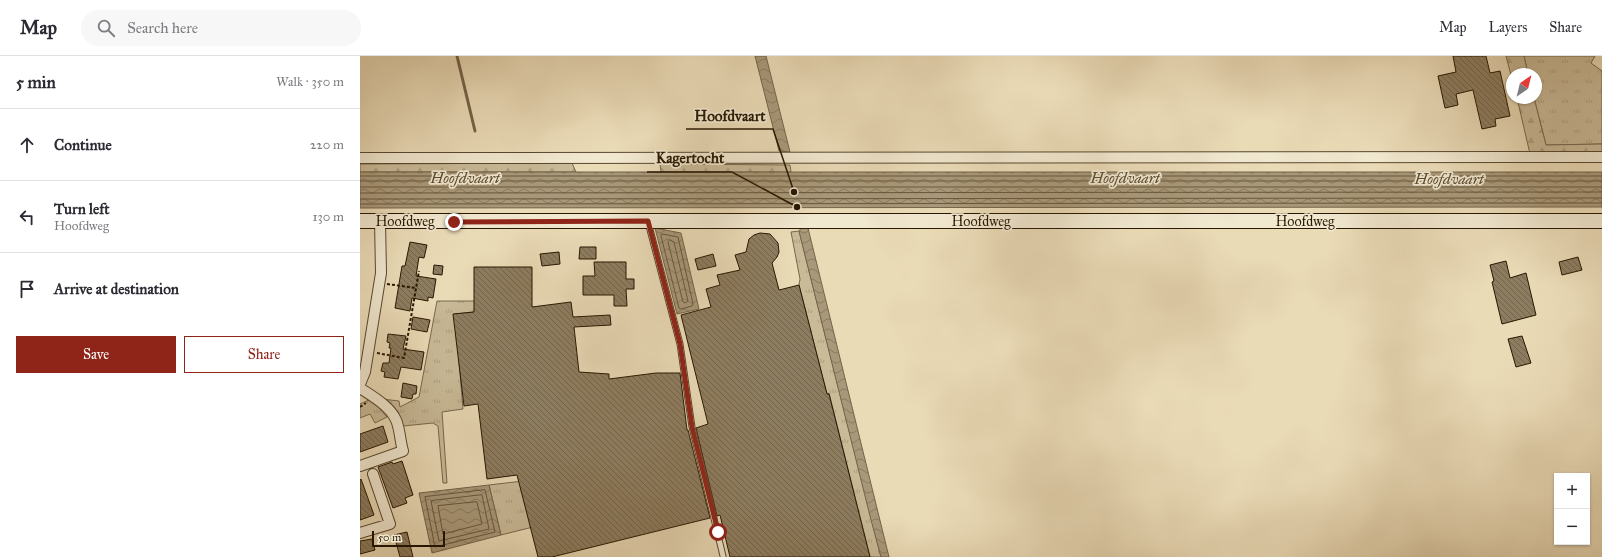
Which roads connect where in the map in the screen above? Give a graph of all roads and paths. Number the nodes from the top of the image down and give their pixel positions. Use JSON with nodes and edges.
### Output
{"nodes":[{"id":1,"x":1602,"y":157,"type":"edge"},
{"id":2,"x":360,"y":158,"type":"edge"},
{"id":3,"x":360,"y":221,"type":"edge"},
{"id":4,"x":380,"y":221,"type":"junction"},
{"id":5,"x":648,"y":221,"type":"junction"},
{"id":6,"x":1602,"y":221,"type":"edge"},
{"id":7,"x":419,"y":271,"type":"dead end"},
{"id":8,"x":385,"y":283,"type":"dead end"},
{"id":9,"x":416,"y":288,"type":"junction"},
{"id":10,"x":374,"y":352,"type":"dead end"},
{"id":11,"x":360,"y":384,"type":"edge"},
{"id":12,"x":360,"y":388,"type":"edge"},
{"id":13,"x":364,"y":400,"type":"dead end"},
{"id":14,"x":360,"y":407,"type":"edge"},
{"id":15,"x":360,"y":466,"type":"edge"},
{"id":16,"x":373,"y":474,"type":"dead end"},
{"id":17,"x":360,"y":533,"type":"edge"},
{"id":18,"x":723,"y":556,"type":"dead end"}],
"edges":[{"from":1,"to":2,"type":"street"},
{"from":3,"to":4,"type":"street","name":"Hoofdweg"},
{"from":4,"to":5,"type":"street","name":"Hoofdweg"},
{"from":4,"to":11,"type":"street"},
{"from":5,"to":6,"type":"street","name":"Hoofdweg"},
{"from":5,"to":18,"type":"lane"},
{"from":7,"to":9,"type":"path"},
{"from":8,"to":9,"type":"path"},
{"from":9,"to":10,"type":"path"},
{"from":12,"to":15,"type":"street"},
{"from":13,"to":14,"type":"path"},
{"from":16,"to":17,"type":"street"}]}
